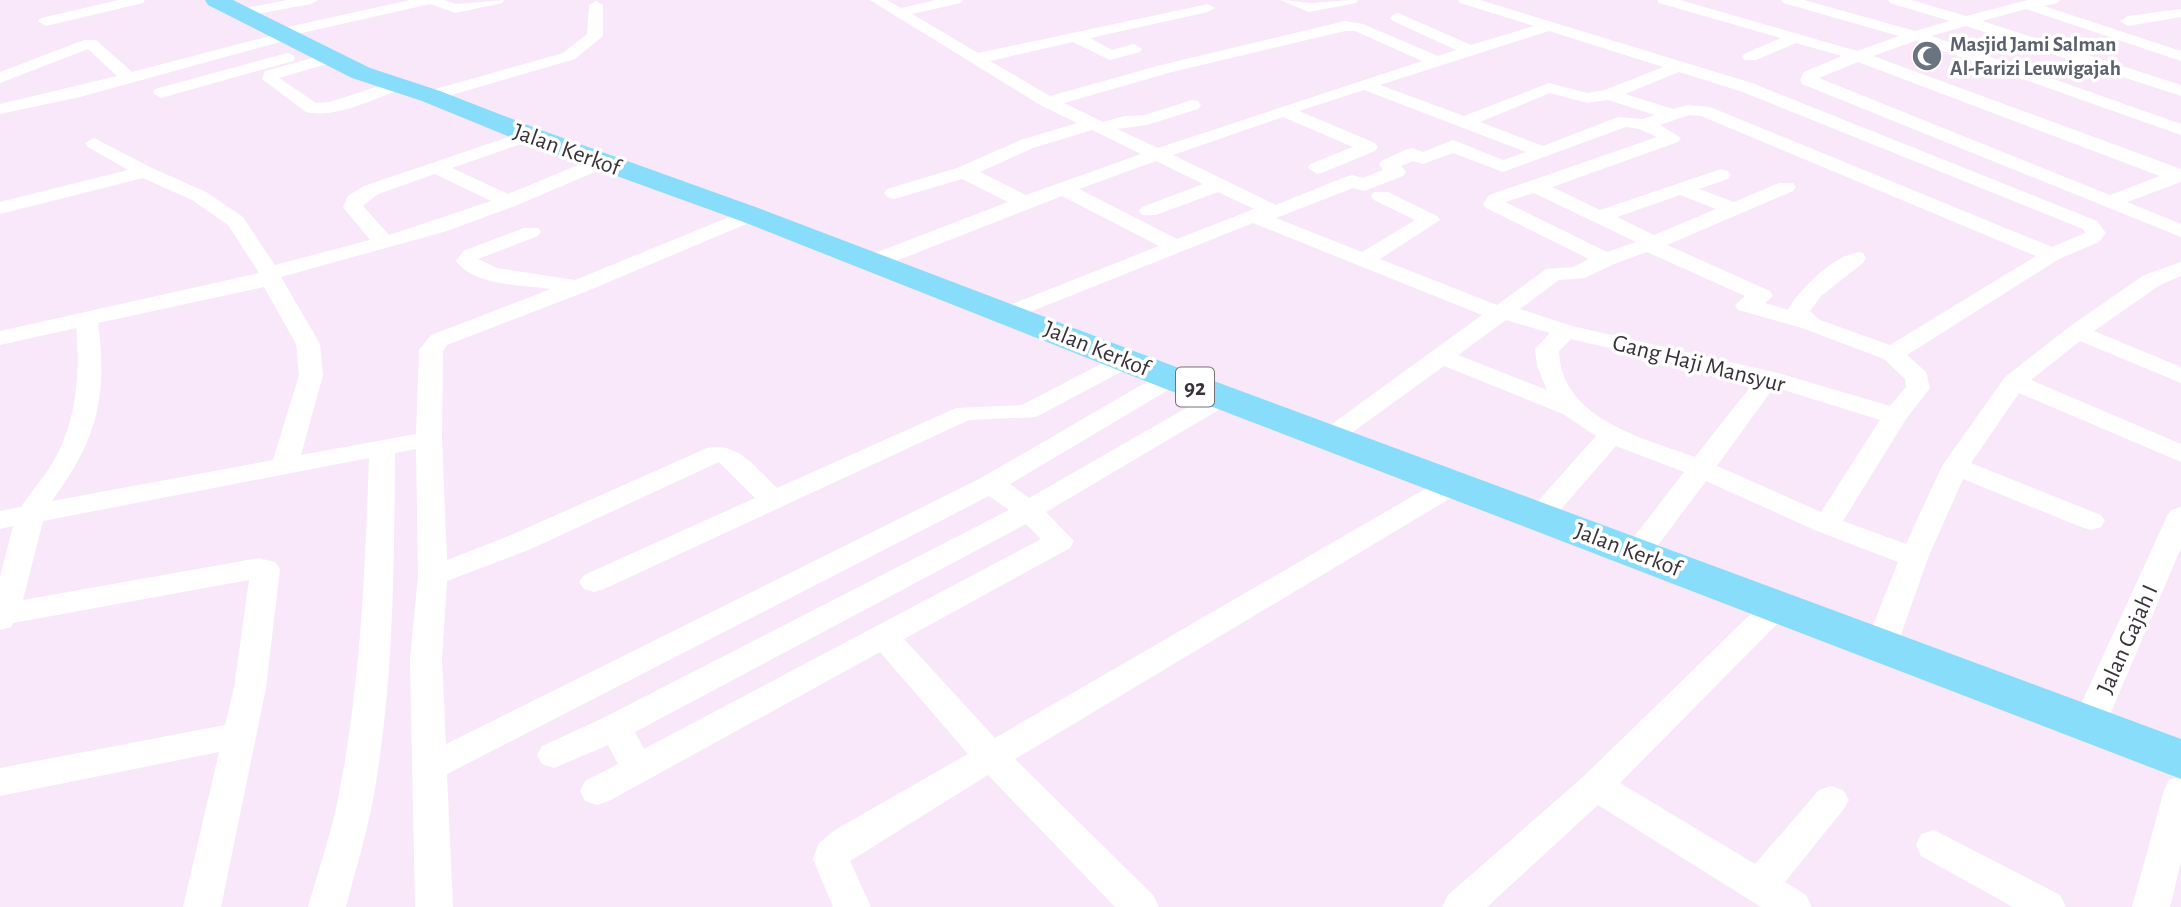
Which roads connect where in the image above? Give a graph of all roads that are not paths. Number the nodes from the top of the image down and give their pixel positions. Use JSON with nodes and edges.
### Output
{"nodes":[{"id":1,"x":138,"y":0,"type":"edge"},
{"id":2,"x":311,"y":0,"type":"edge"},
{"id":3,"x":430,"y":0,"type":"edge"},
{"id":4,"x":497,"y":0,"type":"edge"},
{"id":5,"x":877,"y":0,"type":"edge"},
{"id":6,"x":956,"y":0,"type":"edge"},
{"id":7,"x":1287,"y":0,"type":"edge"},
{"id":8,"x":1352,"y":0,"type":"edge"},
{"id":9,"x":1465,"y":0,"type":"edge"},
{"id":10,"x":1664,"y":0,"type":"edge"},
{"id":11,"x":1788,"y":0,"type":"edge"},
{"id":12,"x":1895,"y":0,"type":"edge"},
{"id":13,"x":2053,"y":0,"type":"edge"},
{"id":14,"x":2016,"y":2,"type":"edge"},
{"id":15,"x":596,"y":5,"type":"dead end"},
{"id":16,"x":465,"y":6,"type":"junction"},
{"id":17,"x":228,"y":7,"type":"edge"},
{"id":18,"x":1208,"y":8,"type":"dead end"},
{"id":19,"x":898,"y":13,"type":"junction"},
{"id":20,"x":2181,"y":13,"type":"edge"},
{"id":21,"x":1398,"y":18,"type":"dead end"},
{"id":22,"x":46,"y":21,"type":"dead end"},
{"id":23,"x":1967,"y":21,"type":"junction"},
{"id":24,"x":481,"y":22,"type":"dead end"},
{"id":25,"x":1144,"y":22,"type":"junction"},
{"id":26,"x":1550,"y":26,"type":"junction"},
{"id":27,"x":1171,"y":34,"type":"dead end"},
{"id":28,"x":1912,"y":35,"type":"junction"},
{"id":29,"x":1073,"y":36,"type":"junction"},
{"id":30,"x":2170,"y":36,"type":"edge"},
{"id":31,"x":1795,"y":38,"type":"junction"},
{"id":32,"x":302,"y":44,"type":"junction"},
{"id":33,"x":1134,"y":49,"type":"dead end"},
{"id":34,"x":1471,"y":51,"type":"junction"},
{"id":35,"x":1855,"y":55,"type":"junction"},
{"id":36,"x":2181,"y":55,"type":"edge"},
{"id":37,"x":138,"y":56,"type":"dead end"},
{"id":38,"x":1750,"y":57,"type":"dead end"},
{"id":39,"x":975,"y":59,"type":"junction"},
{"id":40,"x":1437,"y":61,"type":"junction"},
{"id":41,"x":1679,"y":66,"type":"junction"},
{"id":42,"x":155,"y":69,"type":"junction"},
{"id":43,"x":128,"y":77,"type":"junction"},
{"id":44,"x":0,"y":78,"type":"edge"},
{"id":45,"x":397,"y":85,"type":"junction"},
{"id":46,"x":1366,"y":85,"type":"junction"},
{"id":47,"x":2181,"y":91,"type":"edge"},
{"id":48,"x":161,"y":93,"type":"dead end"},
{"id":49,"x":1609,"y":95,"type":"junction"},
{"id":50,"x":431,"y":96,"type":"junction"},
{"id":51,"x":1048,"y":102,"type":"junction"},
{"id":52,"x":1192,"y":105,"type":"dead end"},
{"id":53,"x":0,"y":109,"type":"edge"},
{"id":54,"x":1283,"y":111,"type":"junction"},
{"id":55,"x":1671,"y":114,"type":"junction"},
{"id":56,"x":1147,"y":120,"type":"junction"},
{"id":57,"x":1462,"y":123,"type":"junction"},
{"id":58,"x":1644,"y":124,"type":"junction"},
{"id":59,"x":1097,"y":126,"type":"junction"},
{"id":60,"x":2181,"y":130,"type":"edge"},
{"id":61,"x":529,"y":135,"type":"junction"},
{"id":62,"x":1958,"y":141,"type":"junction"},
{"id":63,"x":1189,"y":142,"type":"junction"},
{"id":64,"x":94,"y":143,"type":"dead end"},
{"id":65,"x":1543,"y":152,"type":"junction"},
{"id":66,"x":1157,"y":153,"type":"junction"},
{"id":67,"x":1920,"y":159,"type":"junction"},
{"id":68,"x":603,"y":162,"type":"junction"},
{"id":69,"x":1503,"y":166,"type":"junction"},
{"id":70,"x":438,"y":167,"type":"junction"},
{"id":71,"x":1317,"y":168,"type":"dead end"},
{"id":72,"x":145,"y":172,"type":"junction"},
{"id":73,"x":964,"y":172,"type":"junction"},
{"id":74,"x":1721,"y":175,"type":"dead end"},
{"id":75,"x":2179,"y":176,"type":"edge"},
{"id":76,"x":1873,"y":180,"type":"junction"},
{"id":77,"x":1219,"y":185,"type":"junction"},
{"id":78,"x":1536,"y":185,"type":"junction"},
{"id":79,"x":1786,"y":187,"type":"dead end"},
{"id":80,"x":1062,"y":188,"type":"junction"},
{"id":81,"x":1681,"y":189,"type":"junction"},
{"id":82,"x":894,"y":193,"type":"dead end"},
{"id":83,"x":1381,"y":196,"type":"dead end"},
{"id":84,"x":508,"y":202,"type":"junction"},
{"id":85,"x":2110,"y":202,"type":"junction"},
{"id":86,"x":1026,"y":203,"type":"junction"},
{"id":87,"x":0,"y":208,"type":"edge"},
{"id":88,"x":1734,"y":209,"type":"junction"},
{"id":89,"x":1149,"y":211,"type":"dead end"},
{"id":90,"x":1275,"y":212,"type":"junction"},
{"id":91,"x":751,"y":215,"type":"junction"},
{"id":92,"x":1253,"y":216,"type":"junction"},
{"id":93,"x":1598,"y":217,"type":"junction"},
{"id":94,"x":2090,"y":225,"type":"joint"},
{"id":95,"x":2181,"y":231,"type":"edge"},
{"id":96,"x":531,"y":232,"type":"dead end"},
{"id":97,"x":384,"y":243,"type":"junction"},
{"id":98,"x":1652,"y":244,"type":"junction"},
{"id":99,"x":1178,"y":247,"type":"junction"},
{"id":100,"x":2052,"y":255,"type":"junction"},
{"id":101,"x":1855,"y":258,"type":"dead end"},
{"id":102,"x":1606,"y":259,"type":"junction"},
{"id":103,"x":1363,"y":260,"type":"junction"},
{"id":104,"x":870,"y":263,"type":"junction"},
{"id":105,"x":2181,"y":268,"type":"edge"},
{"id":106,"x":270,"y":276,"type":"junction"},
{"id":107,"x":2152,"y":280,"type":"junction"},
{"id":108,"x":577,"y":287,"type":"junction"},
{"id":109,"x":2181,"y":293,"type":"edge"},
{"id":110,"x":1010,"y":313,"type":"junction"},
{"id":111,"x":1501,"y":313,"type":"junction"},
{"id":112,"x":86,"y":319,"type":"junction"},
{"id":113,"x":1808,"y":323,"type":"junction"},
{"id":114,"x":1566,"y":331,"type":"junction"},
{"id":115,"x":2077,"y":332,"type":"junction"},
{"id":116,"x":0,"y":338,"type":"edge"},
{"id":117,"x":1892,"y":354,"type":"junction"},
{"id":118,"x":1441,"y":356,"type":"junction"},
{"id":119,"x":1126,"y":360,"type":"junction"},
{"id":120,"x":2181,"y":376,"type":"edge"},
{"id":121,"x":1171,"y":378,"type":"junction"},
{"id":122,"x":1769,"y":378,"type":"junction"},
{"id":123,"x":2014,"y":382,"type":"junction"},
{"id":124,"x":1223,"y":397,"type":"junction"},
{"id":125,"x":1572,"y":408,"type":"junction"},
{"id":126,"x":1895,"y":416,"type":"junction"},
{"id":127,"x":1611,"y":435,"type":"junction"},
{"id":128,"x":1330,"y":437,"type":"junction"},
{"id":129,"x":429,"y":439,"type":"junction"},
{"id":130,"x":382,"y":448,"type":"junction"},
{"id":131,"x":2181,"y":454,"type":"edge"},
{"id":132,"x":285,"y":466,"type":"junction"},
{"id":133,"x":1955,"y":466,"type":"junction"},
{"id":134,"x":1702,"y":469,"type":"junction"},
{"id":135,"x":991,"y":484,"type":"junction"},
{"id":136,"x":1454,"y":484,"type":"junction"},
{"id":137,"x":773,"y":500,"type":"junction"},
{"id":138,"x":1028,"y":510,"type":"junction"},
{"id":139,"x":31,"y":514,"type":"junction"},
{"id":140,"x":1540,"y":516,"type":"junction"},
{"id":141,"x":2181,"y":516,"type":"edge"},
{"id":142,"x":0,"y":520,"type":"edge"},
{"id":143,"x":2091,"y":521,"type":"dead end"},
{"id":144,"x":1827,"y":525,"type":"junction"},
{"id":145,"x":1637,"y":553,"type":"junction"},
{"id":146,"x":1914,"y":558,"type":"junction"},
{"id":147,"x":433,"y":576,"type":"junction"},
{"id":148,"x":594,"y":582,"type":"dead end"},
{"id":149,"x":1777,"y":606,"type":"junction"},
{"id":150,"x":1,"y":617,"type":"edge"},
{"id":151,"x":883,"y":636,"type":"junction"},
{"id":152,"x":1881,"y":646,"type":"junction"},
{"id":153,"x":2089,"y":724,"type":"junction"},
{"id":154,"x":615,"y":727,"type":"junction"},
{"id":155,"x":240,"y":735,"type":"junction"},
{"id":156,"x":554,"y":755,"type":"dead end"},
{"id":157,"x":992,"y":758,"type":"junction"},
{"id":158,"x":2181,"y":759,"type":"edge"},
{"id":159,"x":430,"y":767,"type":"junction"},
{"id":160,"x":638,"y":769,"type":"junction"},
{"id":161,"x":0,"y":782,"type":"edge"},
{"id":162,"x":1596,"y":786,"type":"junction"},
{"id":163,"x":597,"y":790,"type":"dead end"},
{"id":164,"x":2181,"y":790,"type":"edge"},
{"id":165,"x":1831,"y":800,"type":"dead end"},
{"id":166,"x":1934,"y":845,"type":"dead end"},
{"id":167,"x":1759,"y":886,"type":"junction"},
{"id":168,"x":202,"y":907,"type":"edge"},
{"id":169,"x":327,"y":907,"type":"edge"},
{"id":170,"x":434,"y":907,"type":"edge"},
{"id":171,"x":852,"y":907,"type":"edge"},
{"id":172,"x":1140,"y":907,"type":"edge"},
{"id":173,"x":1461,"y":907,"type":"edge"},
{"id":174,"x":1793,"y":907,"type":"edge"},
{"id":175,"x":2047,"y":907,"type":"edge"},
{"id":176,"x":2151,"y":907,"type":"edge"}],
"edges":[{"from":1,"to":22,"type":"street"},
{"from":2,"to":17,"type":"street"},
{"from":3,"to":16,"type":"street"},
{"from":3,"to":32,"type":"street"},
{"from":4,"to":16,"type":"street"},
{"from":5,"to":19,"type":"street"},
{"from":6,"to":19,"type":"street"},
{"from":7,"to":8,"type":"street"},
{"from":9,"to":26,"type":"street"},
{"from":10,"to":31,"type":"street"},
{"from":11,"to":28,"type":"street"},
{"from":12,"to":23,"type":"street"},
{"from":13,"to":14,"type":"street"},
{"from":14,"to":23,"type":"street"},
{"from":14,"to":36,"type":"street"},
{"from":15,"to":50,"type":"street"},
{"from":16,"to":24,"type":"street"},
{"from":17,"to":32,"type":"main road","name":"Jalan Kerkof","number":"92"},
{"from":18,"to":25,"type":"street"},
{"from":19,"to":39,"type":"street"},
{"from":20,"to":30,"type":"street"},
{"from":21,"to":34,"type":"street"},
{"from":23,"to":28,"type":"street"},
{"from":23,"to":47,"type":"street"},
{"from":25,"to":27,"type":"street"},
{"from":25,"to":29,"type":"street"},
{"from":26,"to":34,"type":"street"},
{"from":26,"to":41,"type":"street"},
{"from":28,"to":35,"type":"street"},
{"from":28,"to":60,"type":"street"},
{"from":29,"to":33,"type":"street"},
{"from":29,"to":39,"type":"street"},
{"from":31,"to":35,"type":"street"},
{"from":31,"to":38,"type":"street"},
{"from":32,"to":42,"type":"street"},
{"from":32,"to":45,"type":"main road","name":"Jalan Kerkof","number":"92"},
{"from":32,"to":45,"type":"street"},
{"from":32,"to":48,"type":"street"},
{"from":34,"to":40,"type":"street"},
{"from":35,"to":62,"type":"street"},
{"from":35,"to":75,"type":"street"},
{"from":37,"to":42,"type":"street"},
{"from":39,"to":51,"type":"street"},
{"from":40,"to":46,"type":"street"},
{"from":40,"to":51,"type":"street"},
{"from":41,"to":49,"type":"street"},
{"from":41,"to":67,"type":"street"},
{"from":42,"to":43,"type":"street"},
{"from":43,"to":44,"type":"street"},
{"from":43,"to":53,"type":"street"},
{"from":45,"to":50,"type":"main road","name":"Jalan Kerkof","number":"92"},
{"from":46,"to":54,"type":"street"},
{"from":46,"to":57,"type":"street"},
{"from":49,"to":55,"type":"street"},
{"from":49,"to":57,"type":"street"},
{"from":50,"to":61,"type":"main road","name":"Jalan Kerkof","number":"92"},
{"from":51,"to":59,"type":"street"},
{"from":52,"to":56,"type":"street"},
{"from":54,"to":63,"type":"street"},
{"from":54,"to":71,"type":"street"},
{"from":55,"to":58,"type":"street"},
{"from":55,"to":76,"type":"street"},
{"from":56,"to":59,"type":"street"},
{"from":56,"to":63,"type":"street"},
{"from":57,"to":65,"type":"street"},
{"from":58,"to":65,"type":"street"},
{"from":58,"to":78,"type":"street"},
{"from":59,"to":66,"type":"street"},
{"from":59,"to":73,"type":"street"},
{"from":61,"to":68,"type":"main road","name":"Jalan Kerkof","number":"92"},
{"from":61,"to":70,"type":"street"},
{"from":62,"to":67,"type":"street"},
{"from":62,"to":85,"type":"street"},
{"from":63,"to":66,"type":"street"},
{"from":64,"to":72,"type":"street"},
{"from":65,"to":69,"type":"street"},
{"from":66,"to":77,"type":"street"},
{"from":66,"to":80,"type":"street"},
{"from":67,"to":76,"type":"street"},
{"from":67,"to":94,"type":"street"},
{"from":68,"to":84,"type":"street"},
{"from":68,"to":91,"type":"main road","name":"Jalan Kerkof","number":"92"},
{"from":69,"to":78,"type":"street"},
{"from":69,"to":90,"type":"street"},
{"from":70,"to":84,"type":"street"},
{"from":70,"to":97,"type":"street"},
{"from":72,"to":87,"type":"street"},
{"from":72,"to":106,"type":"street"},
{"from":73,"to":82,"type":"street"},
{"from":73,"to":86,"type":"street"},
{"from":74,"to":81,"type":"street"},
{"from":75,"to":85,"type":"street"},
{"from":76,"to":100,"type":"street"},
{"from":77,"to":89,"type":"street"},
{"from":77,"to":90,"type":"street"},
{"from":78,"to":93,"type":"street"},
{"from":78,"to":102,"type":"street"},
{"from":79,"to":88,"type":"street"},
{"from":80,"to":86,"type":"street"},
{"from":80,"to":99,"type":"street"},
{"from":81,"to":88,"type":"street"},
{"from":81,"to":93,"type":"street"},
{"from":83,"to":103,"type":"street"},
{"from":84,"to":97,"type":"street"},
{"from":85,"to":95,"type":"street"},
{"from":86,"to":104,"type":"street"},
{"from":88,"to":98,"type":"street"},
{"from":90,"to":92,"type":"street"},
{"from":91,"to":104,"type":"main road","name":"Jalan Kerkof","number":"92"},
{"from":91,"to":108,"type":"street"},
{"from":92,"to":99,"type":"street"},
{"from":92,"to":103,"type":"street","name":"Gang Haji Mansyur"},
{"from":93,"to":98,"type":"street"},
{"from":94,"to":100,"type":"street"},
{"from":96,"to":108,"type":"street"},
{"from":97,"to":106,"type":"street"},
{"from":98,"to":102,"type":"street"},
{"from":98,"to":113,"type":"street"},
{"from":99,"to":110,"type":"street"},
{"from":100,"to":117,"type":"street"},
{"from":101,"to":113,"type":"street"},
{"from":102,"to":111,"type":"street"},
{"from":103,"to":111,"type":"street","name":"Gang Haji Mansyur"},
{"from":104,"to":110,"type":"main road","name":"Jalan Kerkof","number":"92"},
{"from":105,"to":107,"type":"street"},
{"from":106,"to":112,"type":"street"},
{"from":106,"to":132,"type":"street"},
{"from":107,"to":109,"type":"street"},
{"from":107,"to":115,"type":"street"},
{"from":108,"to":129,"type":"street"},
{"from":110,"to":119,"type":"main road","name":"Jalan Kerkof","number":"92"},
{"from":111,"to":114,"type":"street","name":"Gang Haji Mansyur"},
{"from":111,"to":118,"type":"street"},
{"from":112,"to":116,"type":"street"},
{"from":112,"to":139,"type":"street"},
{"from":113,"to":117,"type":"street"},
{"from":114,"to":122,"type":"street","name":"Gang Haji Mansyur"},
{"from":114,"to":125,"type":"street"},
{"from":115,"to":120,"type":"street"},
{"from":115,"to":123,"type":"street"},
{"from":117,"to":126,"type":"street"},
{"from":118,"to":125,"type":"street"},
{"from":118,"to":128,"type":"street"},
{"from":119,"to":121,"type":"main road","name":"Jalan Kerkof","number":"92"},
{"from":119,"to":137,"type":"street"},
{"from":121,"to":124,"type":"main road","name":"Jalan Kerkof","number":"92"},
{"from":121,"to":135,"type":"street"},
{"from":122,"to":126,"type":"street","name":"Gang Haji Mansyur"},
{"from":122,"to":134,"type":"street"},
{"from":123,"to":131,"type":"street"},
{"from":123,"to":133,"type":"street"},
{"from":124,"to":128,"type":"main road","name":"Jalan Kerkof","number":"92"},
{"from":124,"to":138,"type":"street"},
{"from":125,"to":127,"type":"street"},
{"from":126,"to":144,"type":"street"},
{"from":127,"to":134,"type":"street"},
{"from":127,"to":140,"type":"street"},
{"from":128,"to":136,"type":"main road","name":"Jalan Kerkof","number":"92"},
{"from":129,"to":130,"type":"street"},
{"from":129,"to":147,"type":"street"},
{"from":130,"to":132,"type":"street"},
{"from":130,"to":169,"type":"street"},
{"from":132,"to":139,"type":"street"},
{"from":133,"to":143,"type":"street"},
{"from":133,"to":146,"type":"street"},
{"from":134,"to":144,"type":"street"},
{"from":134,"to":145,"type":"street"},
{"from":135,"to":138,"type":"street"},
{"from":135,"to":159,"type":"street"},
{"from":136,"to":140,"type":"main road","name":"Jalan Kerkof","number":"92"},
{"from":136,"to":157,"type":"street"},
{"from":137,"to":147,"type":"street"},
{"from":137,"to":148,"type":"street"},
{"from":138,"to":151,"type":"street"},
{"from":138,"to":154,"type":"street"},
{"from":139,"to":142,"type":"street"},
{"from":139,"to":150,"type":"street"},
{"from":140,"to":145,"type":"main road","name":"Jalan Kerkof","number":"92"},
{"from":141,"to":153,"type":"street","name":"Jalan Gajah I"},
{"from":144,"to":146,"type":"street"},
{"from":145,"to":149,"type":"main road","name":"Jalan Kerkof","number":"92"},
{"from":146,"to":152,"type":"street"},
{"from":147,"to":159,"type":"street"},
{"from":149,"to":152,"type":"main road","name":"Jalan Kerkof","number":"92"},
{"from":149,"to":162,"type":"street"},
{"from":150,"to":155,"type":"street"},
{"from":151,"to":157,"type":"street"},
{"from":151,"to":160,"type":"street"},
{"from":152,"to":153,"type":"main road","name":"Jalan Kerkof","number":"92"},
{"from":153,"to":158,"type":"main road","name":"Jalan Kerkof","number":"92"},
{"from":154,"to":156,"type":"street"},
{"from":154,"to":160,"type":"street"},
{"from":155,"to":161,"type":"street"},
{"from":155,"to":168,"type":"street"},
{"from":157,"to":171,"type":"street"},
{"from":157,"to":172,"type":"street"},
{"from":159,"to":170,"type":"street"},
{"from":160,"to":163,"type":"street"},
{"from":162,"to":167,"type":"street"},
{"from":162,"to":173,"type":"street"},
{"from":164,"to":176,"type":"street"},
{"from":165,"to":167,"type":"street"},
{"from":166,"to":175,"type":"street"},
{"from":167,"to":174,"type":"street"}]}
